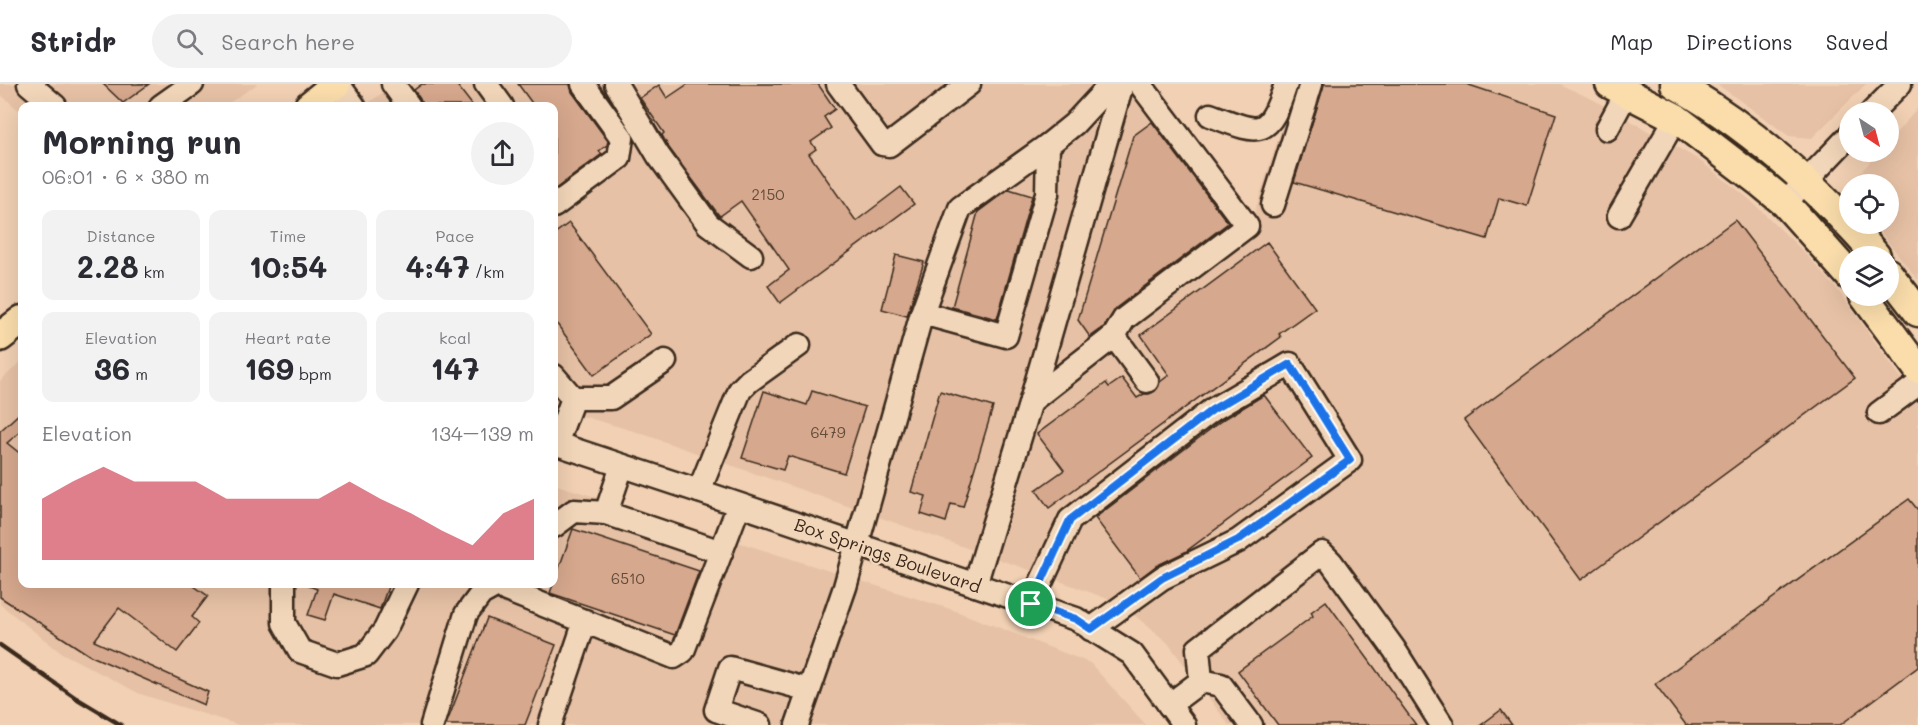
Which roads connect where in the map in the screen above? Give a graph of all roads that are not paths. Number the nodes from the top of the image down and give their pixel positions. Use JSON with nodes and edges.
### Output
{"nodes":[{"id":1,"x":29,"y":84,"type":"edge"},
{"id":2,"x":192,"y":84,"type":"edge"},
{"id":3,"x":393,"y":84,"type":"edge"},
{"id":4,"x":486,"y":84,"type":"edge"},
{"id":5,"x":583,"y":84,"type":"edge"},
{"id":6,"x":616,"y":84,"type":"edge"},
{"id":7,"x":838,"y":84,"type":"edge"},
{"id":8,"x":969,"y":84,"type":"edge"},
{"id":9,"x":1111,"y":84,"type":"edge"},
{"id":10,"x":1122,"y":84,"type":"edge"},
{"id":11,"x":1140,"y":84,"type":"edge"},
{"id":12,"x":1286,"y":84,"type":"edge"},
{"id":13,"x":1311,"y":84,"type":"edge"},
{"id":14,"x":1676,"y":84,"type":"edge"},
{"id":15,"x":1900,"y":84,"type":"edge"},
{"id":16,"x":1618,"y":88,"type":"edge"},
{"id":17,"x":324,"y":91,"type":"edge"},
{"id":18,"x":50,"y":102,"type":"edge"},
{"id":19,"x":167,"y":102,"type":"edge"},
{"id":20,"x":346,"y":102,"type":"edge"},
{"id":21,"x":406,"y":102,"type":"edge"},
{"id":22,"x":499,"y":102,"type":"edge"},
{"id":23,"x":1882,"y":102,"type":"edge"},
{"id":24,"x":1210,"y":115,"type":"dead end"},
{"id":25,"x":1676,"y":117,"type":"junction"},
{"id":26,"x":1607,"y":129,"type":"dead end"},
{"id":27,"x":1048,"y":145,"type":"junction"},
{"id":28,"x":1839,"y":146,"type":"edge"},
{"id":29,"x":1806,"y":181,"type":"junction"},
{"id":30,"x":558,"y":203,"type":"edge"},
{"id":31,"x":1785,"y":203,"type":"junction"},
{"id":32,"x":1273,"y":205,"type":"dead end"},
{"id":33,"x":1619,"y":216,"type":"dead end"},
{"id":34,"x":1868,"y":246,"type":"edge"},
{"id":35,"x":751,"y":256,"type":"dead end"},
{"id":36,"x":1839,"y":264,"type":"edge"},
{"id":37,"x":1899,"y":287,"type":"edge"},
{"id":38,"x":1871,"y":306,"type":"edge"},
{"id":39,"x":1918,"y":312,"type":"edge"},
{"id":40,"x":922,"y":313,"type":"junction"},
{"id":41,"x":18,"y":323,"type":"edge"},
{"id":42,"x":1114,"y":336,"type":"junction"},
{"id":43,"x":0,"y":337,"type":"edge"},
{"id":44,"x":799,"y":345,"type":"dead end"},
{"id":45,"x":665,"y":361,"type":"dead end"},
{"id":46,"x":1918,"y":369,"type":"edge"},
{"id":47,"x":558,"y":381,"type":"edge"},
{"id":48,"x":1147,"y":381,"type":"dead end"},
{"id":49,"x":1918,"y":384,"type":"edge"},
{"id":50,"x":573,"y":398,"type":"junction"},
{"id":51,"x":1031,"y":401,"type":"junction"},
{"id":52,"x":1879,"y":413,"type":"dead end"},
{"id":53,"x":558,"y":436,"type":"edge"},
{"id":54,"x":558,"y":445,"type":"edge"},
{"id":55,"x":622,"y":466,"type":"junction"},
{"id":56,"x":699,"y":491,"type":"junction"},
{"id":57,"x":739,"y":505,"type":"junction"},
{"id":58,"x":606,"y":513,"type":"junction"},
{"id":59,"x":558,"y":523,"type":"edge"},
{"id":60,"x":856,"y":544,"type":"junction"},
{"id":61,"x":721,"y":552,"type":"junction"},
{"id":62,"x":975,"y":585,"type":"junction"},
{"id":63,"x":284,"y":588,"type":"edge"},
{"id":64,"x":405,"y":588,"type":"edge"},
{"id":65,"x":492,"y":588,"type":"edge"},
{"id":66,"x":504,"y":588,"type":"edge"},
{"id":67,"x":1031,"y":604,"type":"junction"},
{"id":68,"x":585,"y":621,"type":"junction"},
{"id":69,"x":1091,"y":629,"type":"junction"},
{"id":70,"x":1201,"y":681,"type":"junction"},
{"id":71,"x":809,"y":690,"type":"junction"},
{"id":72,"x":1169,"y":705,"type":"junction"},
{"id":73,"x":432,"y":725,"type":"edge"},
{"id":74,"x":550,"y":725,"type":"edge"},
{"id":75,"x":760,"y":725,"type":"edge"},
{"id":76,"x":798,"y":725,"type":"edge"},
{"id":77,"x":1184,"y":725,"type":"edge"},
{"id":78,"x":1251,"y":725,"type":"edge"},
{"id":79,"x":1442,"y":725,"type":"edge"}],
"edges":[{"from":1,"to":18,"type":"street"},
{"from":2,"to":19,"type":"street"},
{"from":3,"to":21,"type":"street"},
{"from":4,"to":22,"type":"street"},
{"from":5,"to":30,"type":"street"},
{"from":6,"to":35,"type":"street"},
{"from":7,"to":8,"type":"street"},
{"from":9,"to":27,"type":"street"},
{"from":10,"to":51,"type":"street"},
{"from":11,"to":42,"type":"street"},
{"from":12,"to":24,"type":"street"},
{"from":13,"to":32,"type":"street"},
{"from":14,"to":29,"type":"main road"},
{"from":15,"to":23,"type":"street"},
{"from":16,"to":25,"type":"main road"},
{"from":16,"to":26,"type":"street"},
{"from":17,"to":20,"type":"street"},
{"from":25,"to":31,"type":"main road"},
{"from":25,"to":33,"type":"street"},
{"from":27,"to":40,"type":"street"},
{"from":27,"to":40,"type":"street"},
{"from":28,"to":29,"type":"street"},
{"from":29,"to":31,"type":"street"},
{"from":29,"to":34,"type":"main road"},
{"from":31,"to":36,"type":"main road"},
{"from":37,"to":39,"type":"main road"},
{"from":38,"to":46,"type":"main road"},
{"from":40,"to":60,"type":"street"},
{"from":41,"to":43,"type":"main road"},
{"from":42,"to":48,"type":"street"},
{"from":42,"to":51,"type":"street"},
{"from":44,"to":56,"type":"street"},
{"from":45,"to":50,"type":"street"},
{"from":47,"to":50,"type":"street"},
{"from":49,"to":52,"type":"street"},
{"from":50,"to":53,"type":"street"},
{"from":51,"to":62,"type":"street"},
{"from":54,"to":55,"type":"street","name":"Box Springs Boulevard"},
{"from":55,"to":56,"type":"street","name":"Box Springs Boulevard"},
{"from":55,"to":58,"type":"street"},
{"from":56,"to":57,"type":"street","name":"Box Springs Boulevard"},
{"from":57,"to":60,"type":"street","name":"Box Springs Boulevard"},
{"from":57,"to":61,"type":"street"},
{"from":58,"to":59,"type":"street"},
{"from":58,"to":61,"type":"street"},
{"from":60,"to":62,"type":"street","name":"Box Springs Boulevard"},
{"from":60,"to":71,"type":"street"},
{"from":61,"to":68,"type":"street"},
{"from":62,"to":67,"type":"street","name":"Box Springs Boulevard"},
{"from":63,"to":64,"type":"street"},
{"from":65,"to":73,"type":"street"},
{"from":66,"to":68,"type":"street"},
{"from":67,"to":69,"type":"street","name":"Box Springs Boulevard"},
{"from":67,"to":69,"type":"street"},
{"from":68,"to":74,"type":"street"},
{"from":69,"to":72,"type":"street","name":"Box Springs Boulevard"},
{"from":70,"to":72,"type":"street"},
{"from":70,"to":78,"type":"street"},
{"from":70,"to":79,"type":"street"},
{"from":71,"to":75,"type":"street"},
{"from":71,"to":76,"type":"street"},
{"from":72,"to":77,"type":"street","name":"Box Springs Boulevard"}]}
